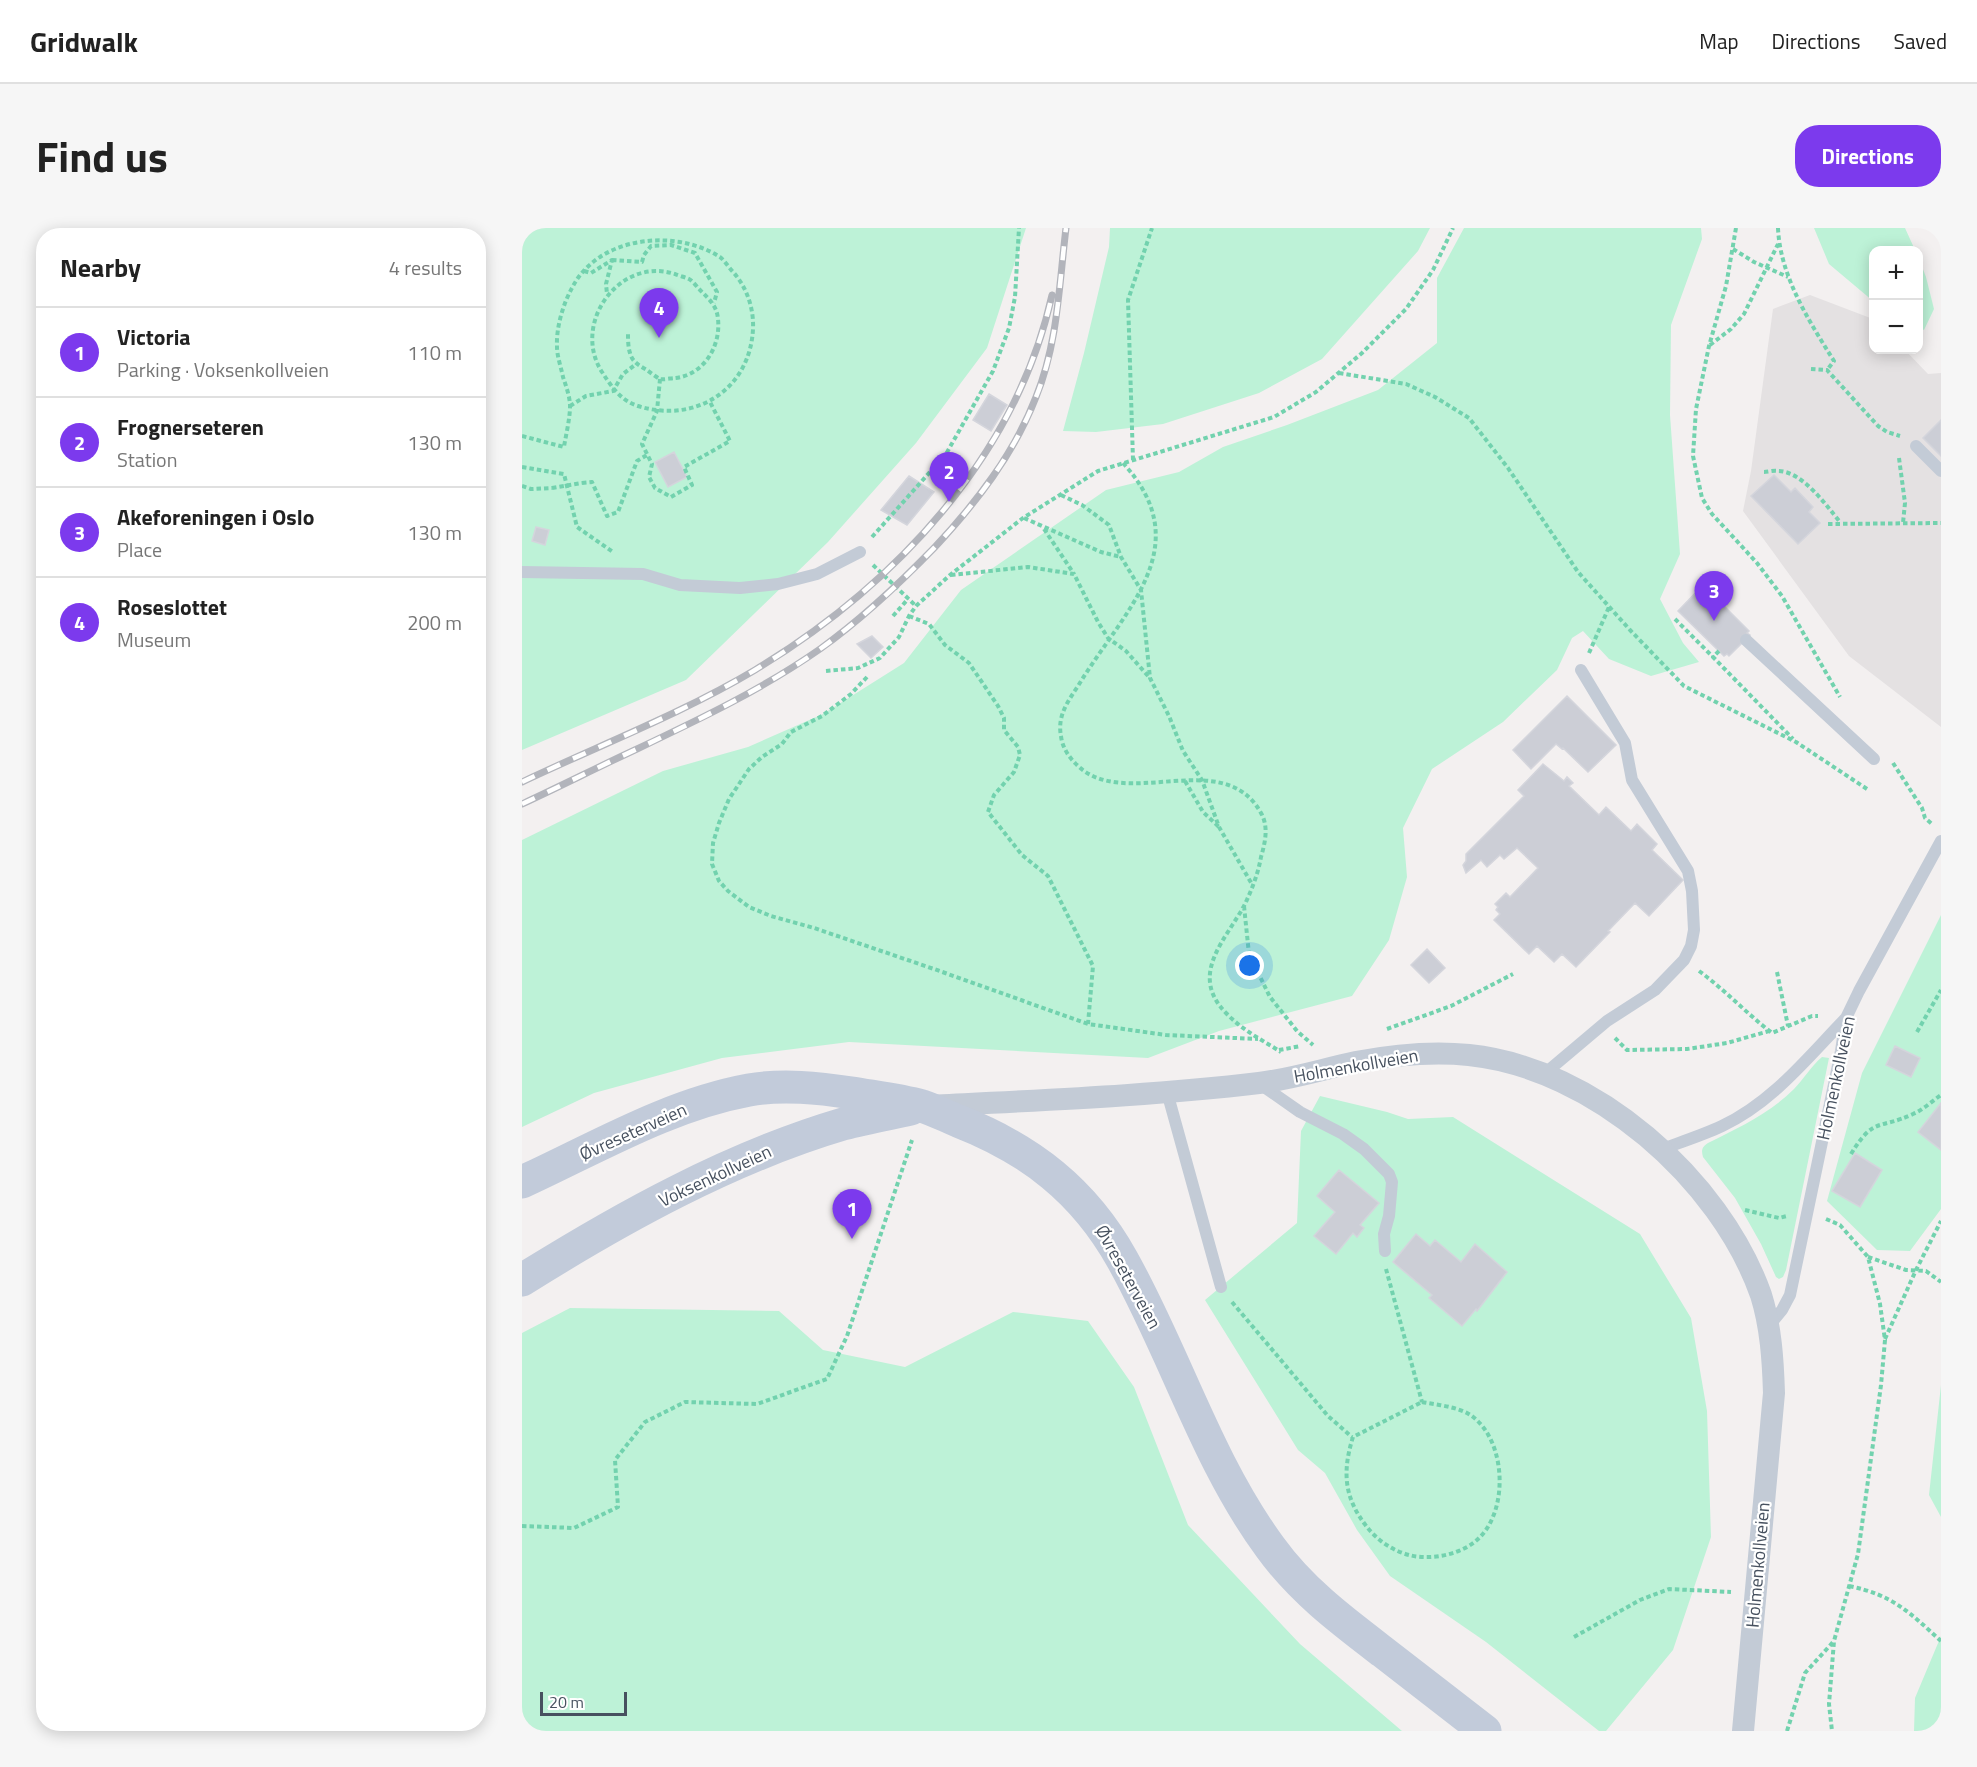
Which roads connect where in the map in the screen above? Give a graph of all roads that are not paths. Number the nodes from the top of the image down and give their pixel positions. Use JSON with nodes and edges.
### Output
{"nodes":[{"id":1,"x":1916,"y":446,"type":"dead end"},
{"id":2,"x":1941,"y":471,"type":"edge"},
{"id":3,"x":860,"y":552,"type":"road end"},
{"id":4,"x":522,"y":572,"type":"edge"},
{"id":5,"x":1746,"y":640,"type":"dead end"},
{"id":6,"x":1581,"y":670,"type":"road end"},
{"id":7,"x":1874,"y":759,"type":"dead end"},
{"id":8,"x":1941,"y":841,"type":"edge"},
{"id":9,"x":1846,"y":1018,"type":"junction"},
{"id":10,"x":1543,"y":1075,"type":"junction"},
{"id":11,"x":1259,"y":1083,"type":"junction"},
{"id":12,"x":1167,"y":1092,"type":"junction"},
{"id":13,"x":923,"y":1106,"type":"junction"},
{"id":14,"x":1662,"y":1149,"type":"junction"},
{"id":15,"x":522,"y":1182,"type":"edge"},
{"id":16,"x":1385,"y":1251,"type":"road end"},
{"id":17,"x":522,"y":1280,"type":"edge"},
{"id":18,"x":1221,"y":1287,"type":"road end"},
{"id":19,"x":1768,"y":1327,"type":"junction"},
{"id":20,"x":1485,"y":1731,"type":"edge"},
{"id":21,"x":1743,"y":1731,"type":"edge"}],
"edges":[{"from":1,"to":2,"type":"lane"},
{"from":3,"to":4,"type":"lane"},
{"from":5,"to":7,"type":"lane"},
{"from":6,"to":10,"type":"lane"},
{"from":8,"to":9,"type":"lane","name":"Holmenkollveien"},
{"from":9,"to":14,"type":"lane"},
{"from":9,"to":19,"type":"lane","name":"Holmenkollveien"},
{"from":10,"to":11,"type":"street","name":"Holmenkollveien"},
{"from":10,"to":14,"type":"street","name":"Holmenkollveien"},
{"from":11,"to":12,"type":"street","name":"Holmenkollveien"},
{"from":11,"to":16,"type":"lane"},
{"from":12,"to":13,"type":"street","name":"Holmenkollveien"},
{"from":12,"to":18,"type":"lane"},
{"from":13,"to":15,"type":"main road","name":"Øvreseterveien"},
{"from":13,"to":17,"type":"main road","name":"Voksenkollveien"},
{"from":13,"to":20,"type":"main road","name":"Øvreseterveien"},
{"from":14,"to":19,"type":"street","name":"Holmenkollveien"},
{"from":19,"to":21,"type":"street","name":"Holmenkollveien"}]}
